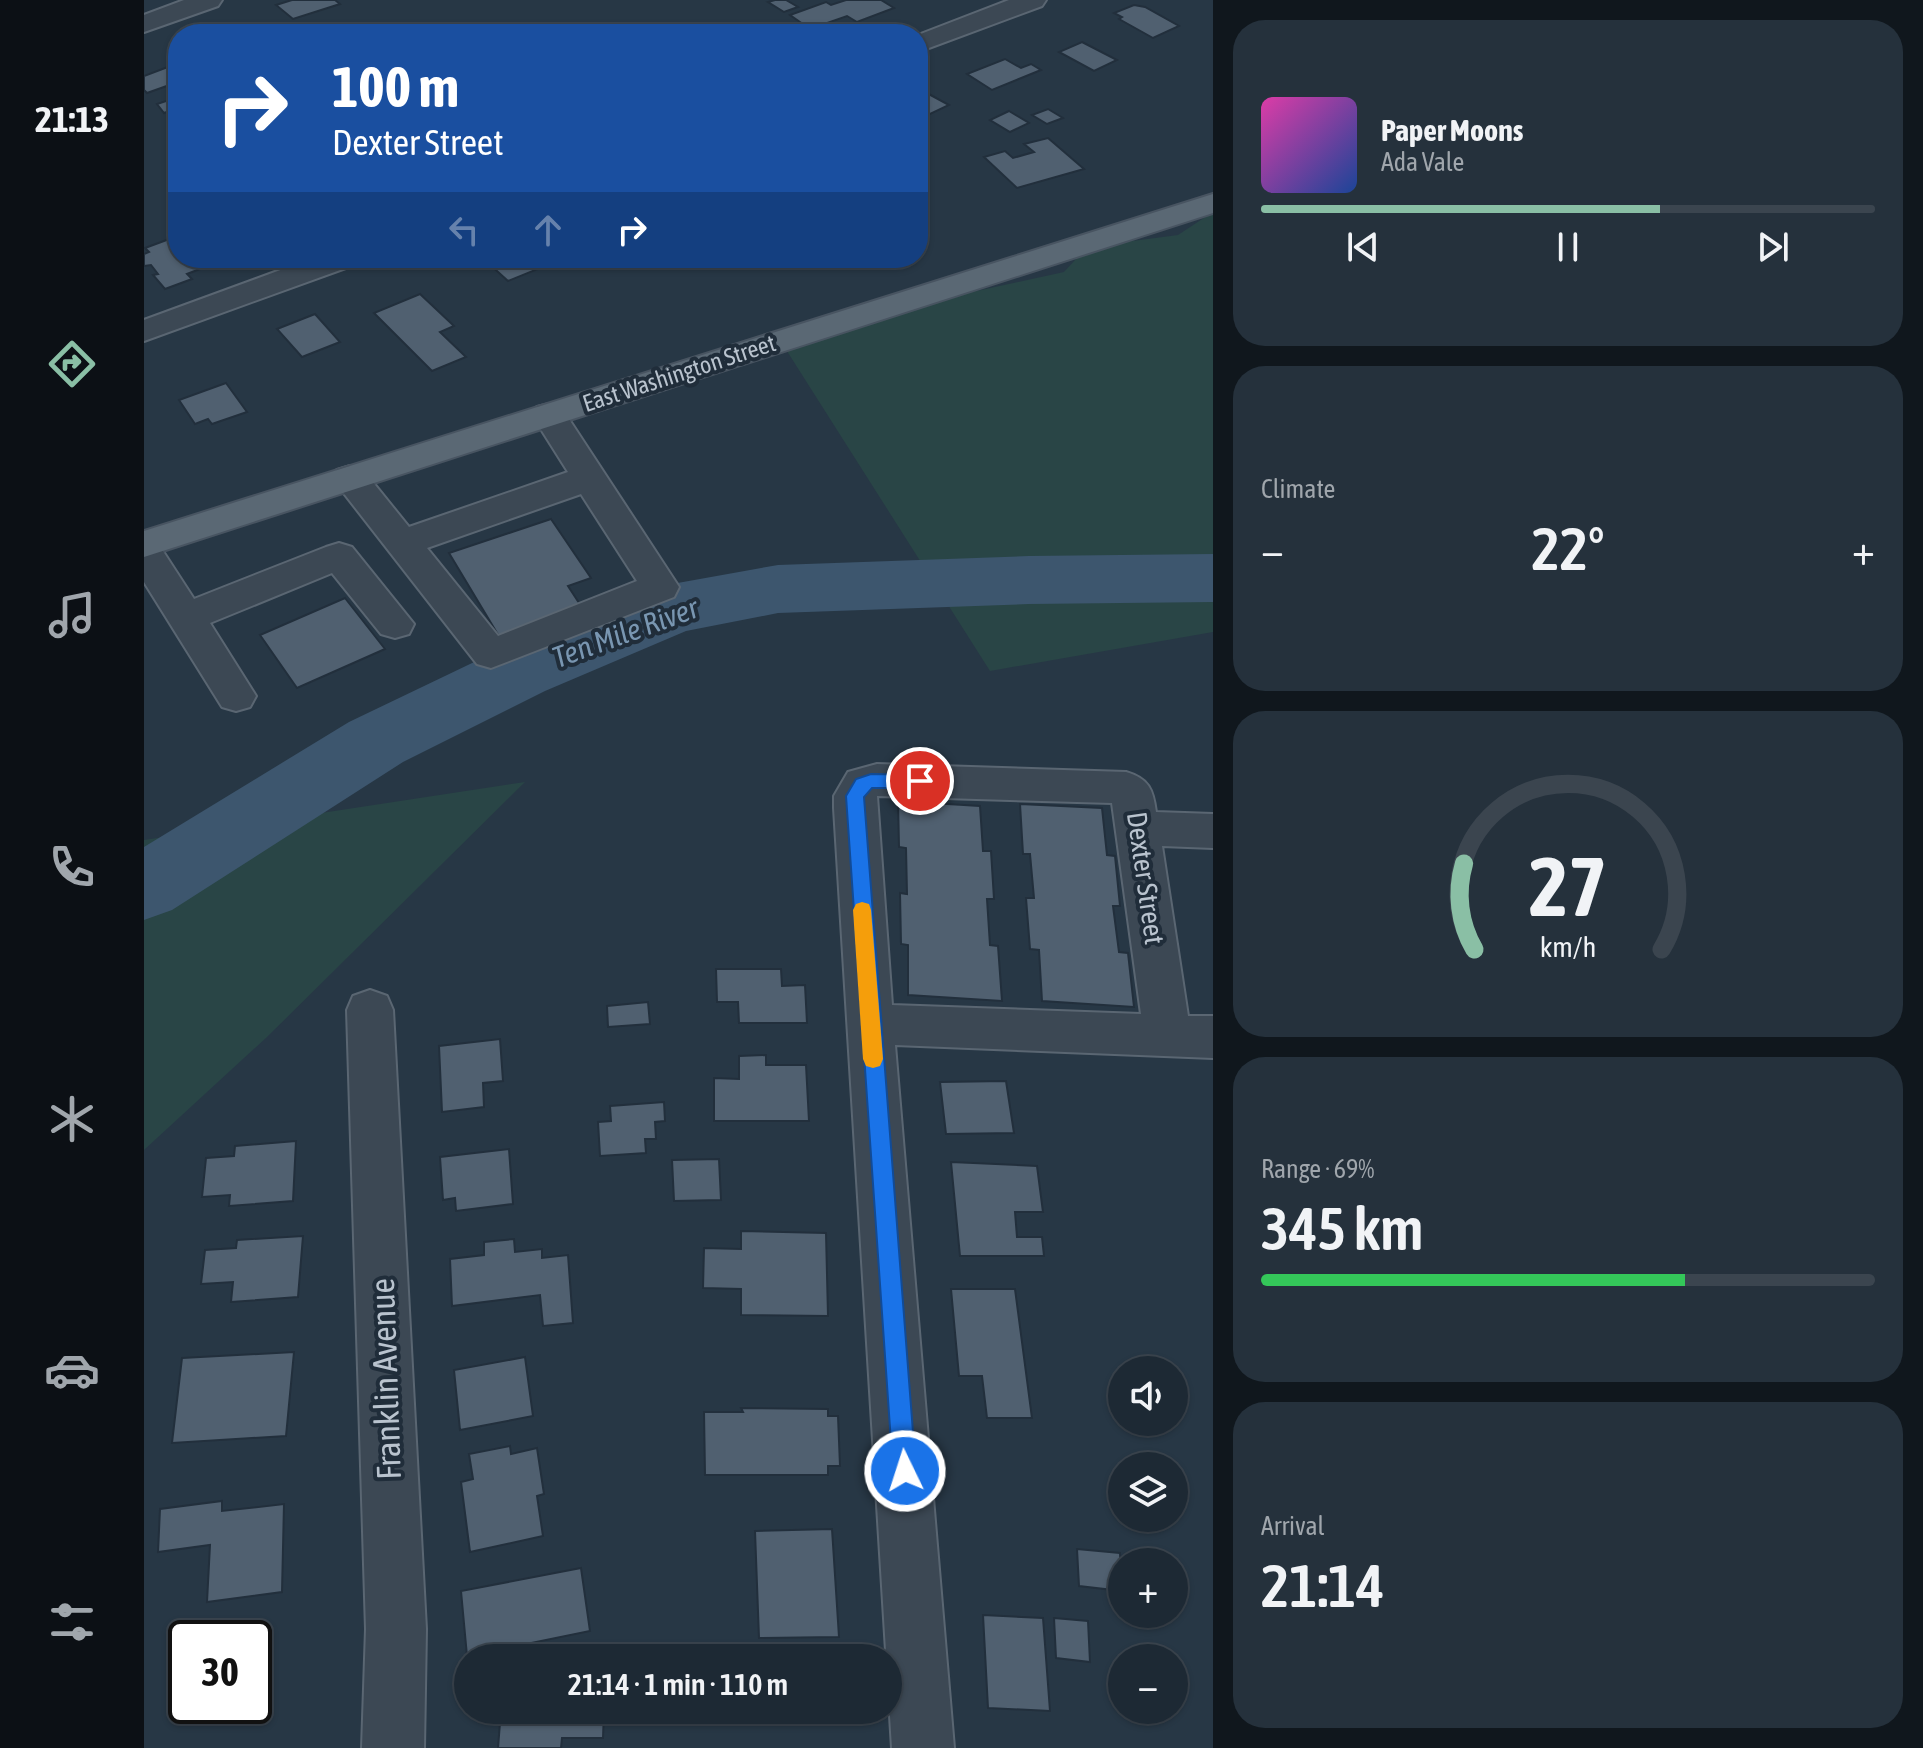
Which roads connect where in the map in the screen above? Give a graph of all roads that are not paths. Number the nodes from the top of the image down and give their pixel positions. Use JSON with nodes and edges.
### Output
{"nodes":[{"id":1,"x":209,"y":0,"type":"edge"},
{"id":2,"x":1033,"y":0,"type":"edge"},
{"id":3,"x":144,"y":24,"type":"edge"},
{"id":4,"x":928,"y":40,"type":"edge"},
{"id":5,"x":1213,"y":203,"type":"edge"},
{"id":6,"x":316,"y":268,"type":"edge"},
{"id":7,"x":144,"y":331,"type":"edge"},
{"id":8,"x":549,"y":415,"type":"junction"},
{"id":9,"x":350,"y":478,"type":"junction"},
{"id":10,"x":589,"y":478,"type":"junction"},
{"id":11,"x":402,"y":543,"type":"junction"},
{"id":12,"x":144,"y":544,"type":"edge"},
{"id":13,"x":144,"y":551,"type":"edge"},
{"id":14,"x":186,"y":617,"type":"junction"},
{"id":15,"x":395,"y":624,"type":"dead end"},
{"id":16,"x":236,"y":696,"type":"dead end"},
{"id":17,"x":1139,"y":828,"type":"junction"},
{"id":18,"x":1213,"y":831,"type":"edge"},
{"id":19,"x":370,"y":1010,"type":"dead end"},
{"id":20,"x":870,"y":1024,"type":"junction"},
{"id":21,"x":1190,"y":1036,"type":"edge"},
{"id":22,"x":393,"y":1748,"type":"edge"},
{"id":23,"x":923,"y":1748,"type":"edge"}],
"edges":[{"from":1,"to":3,"type":"street"},
{"from":2,"to":4,"type":"street"},
{"from":5,"to":8,"type":"main road","name":"East Washington Street"},
{"from":6,"to":7,"type":"street"},
{"from":8,"to":9,"type":"main road","name":"East Washington Street"},
{"from":8,"to":10,"type":"street"},
{"from":9,"to":11,"type":"street"},
{"from":9,"to":12,"type":"main road","name":"East Washington Street"},
{"from":10,"to":11,"type":"street"},
{"from":10,"to":11,"type":"street"},
{"from":13,"to":14,"type":"street"},
{"from":14,"to":15,"type":"street"},
{"from":14,"to":16,"type":"street"},
{"from":17,"to":18,"type":"street"},
{"from":17,"to":20,"type":"street","name":"Dexter Street"},
{"from":17,"to":21,"type":"street","name":"Dexter Street"},
{"from":19,"to":22,"type":"street","name":"Franklin Avenue"},
{"from":20,"to":21,"type":"street","name":"Dexter Street"},
{"from":20,"to":23,"type":"street","name":"Dexter Street"}]}
